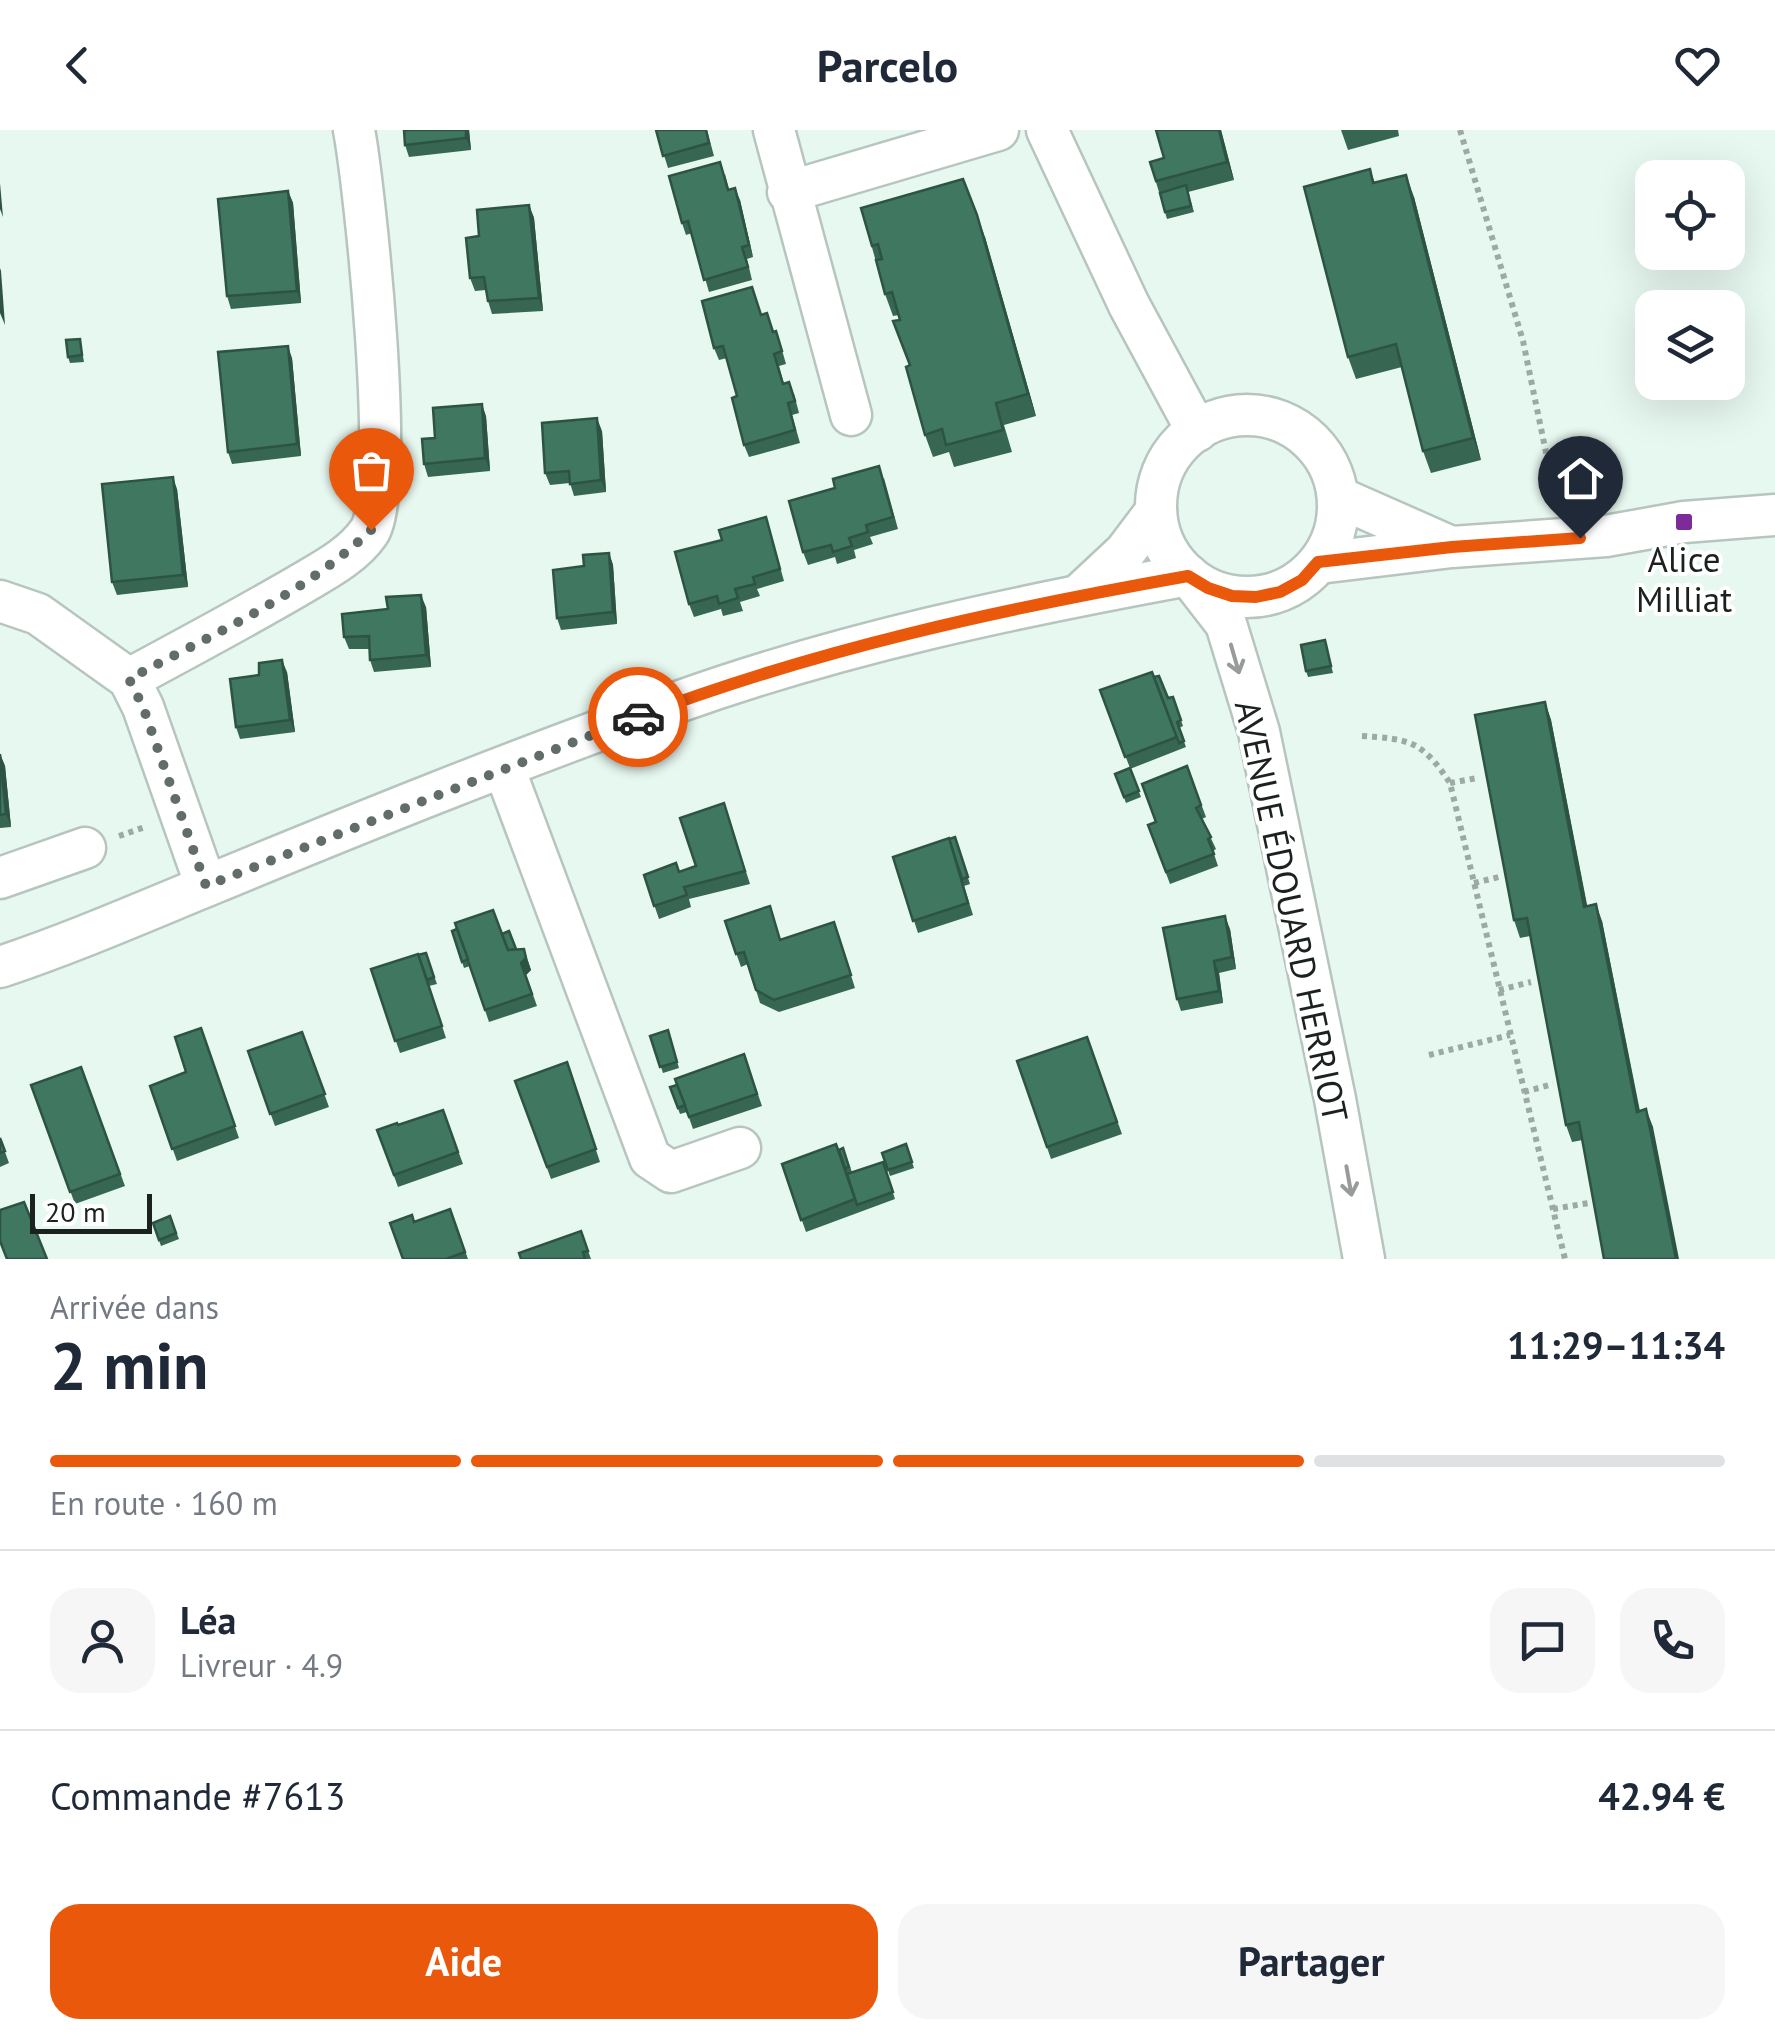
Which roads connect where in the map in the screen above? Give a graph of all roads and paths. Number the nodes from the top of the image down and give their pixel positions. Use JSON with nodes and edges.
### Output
{"nodes":[{"id":1,"x":354,"y":130,"type":"edge"},
{"id":2,"x":774,"y":130,"type":"edge"},
{"id":3,"x":998,"y":130,"type":"edge"},
{"id":4,"x":1046,"y":130,"type":"edge"},
{"id":5,"x":1460,"y":130,"type":"edge"},
{"id":6,"x":788,"y":192,"type":"junction"},
{"id":7,"x":852,"y":415,"type":"dead end"},
{"id":8,"x":1197,"y":431,"type":"junction"},
{"id":9,"x":1338,"y":497,"type":"junction"},
{"id":10,"x":1156,"y":511,"type":"junction"},
{"id":11,"x":1775,"y":515,"type":"edge"},
{"id":12,"x":1553,"y":540,"type":"junction"},
{"id":13,"x":1452,"y":547,"type":"junction"},
{"id":14,"x":1318,"y":562,"type":"junction"},
{"id":15,"x":1188,"y":576,"type":"junction"},
{"id":16,"x":1079,"y":596,"type":"junction"},
{"id":17,"x":0,"y":601,"type":"edge"},
{"id":18,"x":129,"y":679,"type":"junction"},
{"id":19,"x":1362,"y":736,"type":"dead end"},
{"id":20,"x":504,"y":768,"type":"junction"},
{"id":21,"x":1477,"y":778,"type":"edge"},
{"id":22,"x":1450,"y":783,"type":"junction"},
{"id":23,"x":182,"y":814,"type":"junction"},
{"id":24,"x":85,"y":848,"type":"joint"},
{"id":25,"x":1499,"y":877,"type":"edge"},
{"id":26,"x":0,"y":878,"type":"edge"},
{"id":27,"x":1474,"y":882,"type":"junction"},
{"id":28,"x":206,"y":886,"type":"junction"},
{"id":29,"x":0,"y":968,"type":"edge"},
{"id":30,"x":1531,"y":982,"type":"edge"},
{"id":31,"x":1500,"y":990,"type":"junction"},
{"id":32,"x":1510,"y":1035,"type":"junction"},
{"id":33,"x":1429,"y":1056,"type":"dead end"},
{"id":34,"x":1553,"y":1084,"type":"edge"},
{"id":35,"x":1524,"y":1092,"type":"junction"},
{"id":36,"x":740,"y":1148,"type":"dead end"},
{"id":37,"x":1589,"y":1204,"type":"edge"},
{"id":38,"x":1553,"y":1209,"type":"junction"},
{"id":39,"x":1565,"y":1258,"type":"edge"},
{"id":40,"x":1364,"y":1259,"type":"edge"},
{"id":41,"x":1554,"y":1259,"type":"edge"}],
"edges":[{"from":1,"to":18,"type":"street"},
{"from":2,"to":6,"type":"street"},
{"from":3,"to":6,"type":"street"},
{"from":4,"to":8,"type":"street"},
{"from":5,"to":12,"type":"path"},
{"from":6,"to":7,"type":"street"},
{"from":8,"to":9,"type":"street"},
{"from":8,"to":10,"type":"street"},
{"from":9,"to":13,"type":"street"},
{"from":9,"to":14,"type":"street"},
{"from":10,"to":15,"type":"street"},
{"from":10,"to":16,"type":"street"},
{"from":11,"to":12,"type":"street"},
{"from":12,"to":13,"type":"street"},
{"from":13,"to":14,"type":"street"},
{"from":14,"to":15,"type":"street"},
{"from":15,"to":16,"type":"street"},
{"from":15,"to":40,"type":"street","name":"AVENUE ÉDOUARD HERRIOT","one_way":true},
{"from":16,"to":20,"type":"street"},
{"from":17,"to":18,"type":"street"},
{"from":18,"to":23,"type":"street"},
{"from":19,"to":22,"type":"path"},
{"from":20,"to":28,"type":"street"},
{"from":20,"to":36,"type":"street"},
{"from":21,"to":22,"type":"path"},
{"from":22,"to":27,"type":"path"},
{"from":23,"to":24,"type":"path"},
{"from":23,"to":28,"type":"street"},
{"from":24,"to":26,"type":"street"},
{"from":25,"to":27,"type":"path"},
{"from":27,"to":31,"type":"path"},
{"from":28,"to":29,"type":"street"},
{"from":30,"to":31,"type":"path"},
{"from":31,"to":32,"type":"path"},
{"from":32,"to":33,"type":"path"},
{"from":32,"to":35,"type":"path"},
{"from":34,"to":35,"type":"path"},
{"from":35,"to":38,"type":"path"},
{"from":37,"to":38,"type":"path"},
{"from":38,"to":39,"type":"path"},
{"from":39,"to":41,"type":"path"}]}
